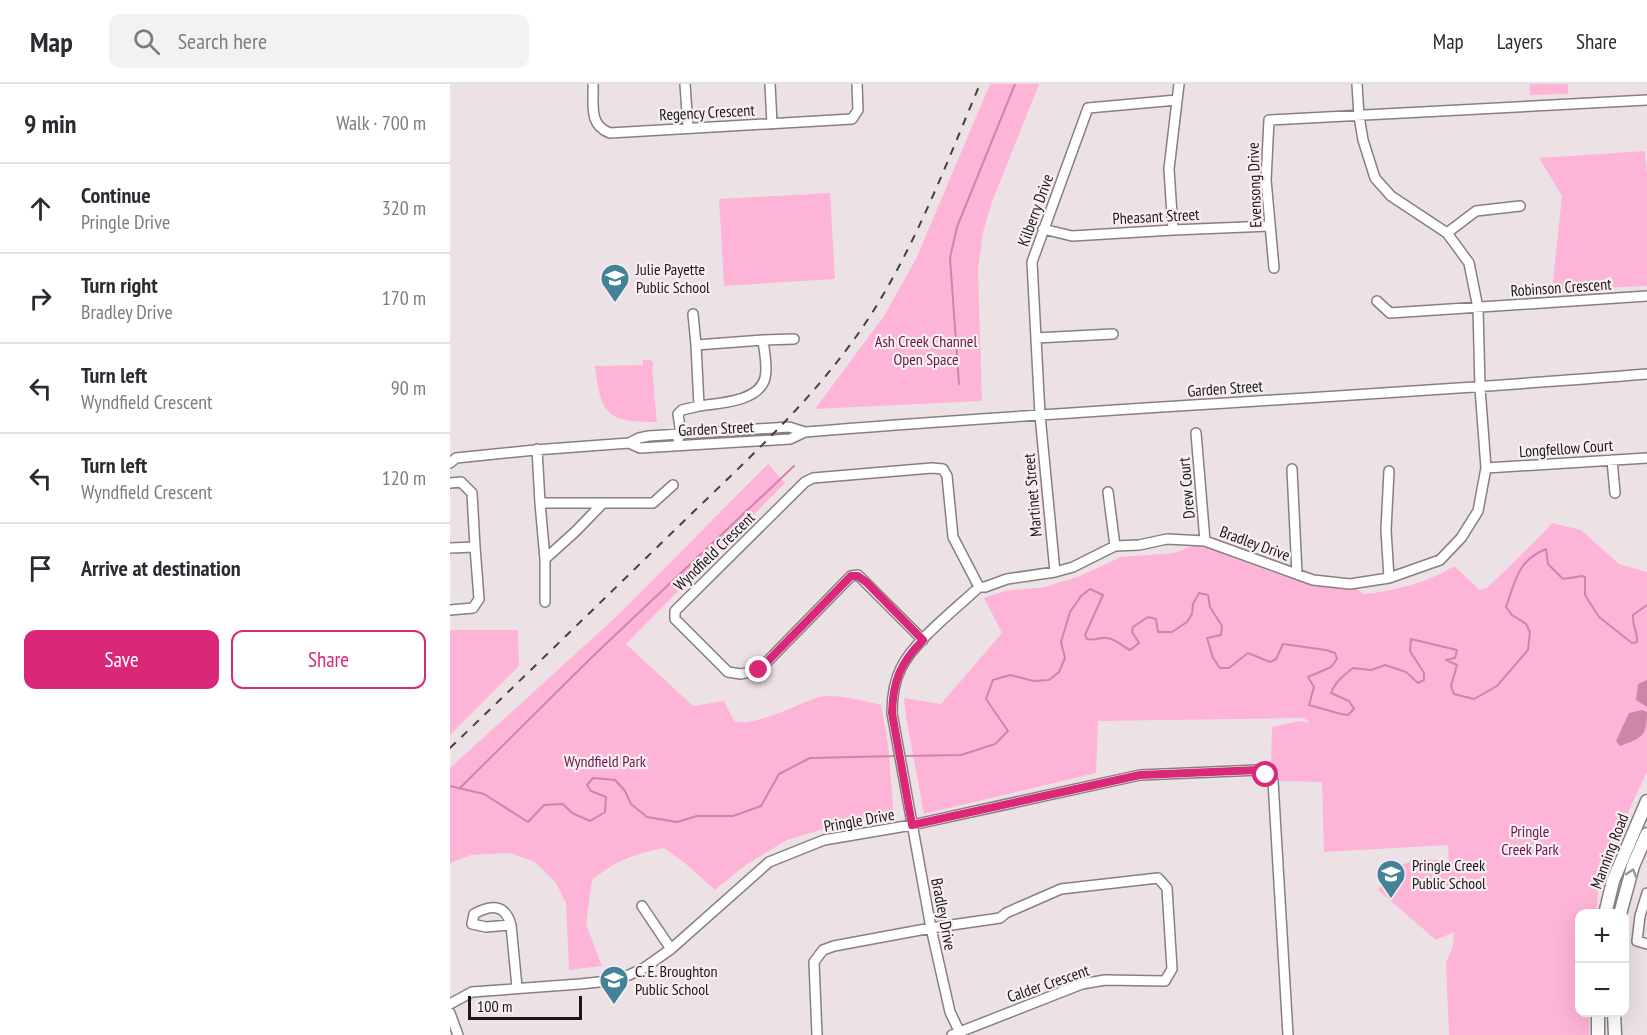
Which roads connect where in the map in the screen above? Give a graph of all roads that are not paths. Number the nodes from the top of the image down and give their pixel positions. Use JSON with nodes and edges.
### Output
{"nodes":[{"id":1,"x":593,"y":84,"type":"edge"},
{"id":2,"x":685,"y":84,"type":"edge"},
{"id":3,"x":770,"y":84,"type":"edge"},
{"id":4,"x":856,"y":84,"type":"edge"},
{"id":5,"x":1179,"y":84,"type":"edge"},
{"id":6,"x":1357,"y":84,"type":"edge"},
{"id":7,"x":1177,"y":100,"type":"junction"},
{"id":8,"x":1647,"y":100,"type":"edge"},
{"id":9,"x":1359,"y":116,"type":"junction"},
{"id":10,"x":772,"y":124,"type":"junction"},
{"id":11,"x":688,"y":128,"type":"junction"},
{"id":12,"x":1520,"y":206,"type":"dead end"},
{"id":13,"x":1270,"y":226,"type":"junction"},
{"id":14,"x":1044,"y":230,"type":"junction"},
{"id":15,"x":1173,"y":230,"type":"junction"},
{"id":16,"x":1447,"y":233,"type":"junction"},
{"id":17,"x":1274,"y":268,"type":"dead end"},
{"id":18,"x":1647,"y":296,"type":"edge"},
{"id":19,"x":1377,"y":301,"type":"dead end"},
{"id":20,"x":1478,"y":308,"type":"junction"},
{"id":21,"x":693,"y":314,"type":"dead end"},
{"id":22,"x":1113,"y":334,"type":"dead end"},
{"id":23,"x":1036,"y":338,"type":"junction"},
{"id":24,"x":794,"y":339,"type":"dead end"},
{"id":25,"x":763,"y":340,"type":"junction"},
{"id":26,"x":696,"y":345,"type":"junction"},
{"id":27,"x":1647,"y":374,"type":"edge"},
{"id":28,"x":1480,"y":388,"type":"junction"},
{"id":29,"x":699,"y":406,"type":"junction"},
{"id":30,"x":1040,"y":415,"type":"junction"},
{"id":31,"x":805,"y":432,"type":"junction"},
{"id":32,"x":1197,"y":433,"type":"dead end"},
{"id":33,"x":681,"y":434,"type":"junction"},
{"id":34,"x":629,"y":443,"type":"junction"},
{"id":35,"x":667,"y":446,"type":"junction"},
{"id":36,"x":537,"y":449,"type":"junction"},
{"id":37,"x":452,"y":458,"type":"edge"},
{"id":38,"x":1647,"y":458,"type":"edge"},
{"id":39,"x":1612,"y":460,"type":"junction"},
{"id":40,"x":1486,"y":468,"type":"junction"},
{"id":41,"x":1292,"y":469,"type":"dead end"},
{"id":42,"x":1389,"y":471,"type":"dead end"},
{"id":43,"x":450,"y":483,"type":"edge"},
{"id":44,"x":673,"y":485,"type":"dead end"},
{"id":45,"x":1108,"y":492,"type":"dead end"},
{"id":46,"x":1615,"y":493,"type":"dead end"},
{"id":47,"x":540,"y":503,"type":"junction"},
{"id":48,"x":603,"y":503,"type":"junction"},
{"id":49,"x":1205,"y":541,"type":"junction"},
{"id":50,"x":1114,"y":546,"type":"junction"},
{"id":51,"x":475,"y":547,"type":"junction"},
{"id":52,"x":450,"y":548,"type":"edge"},
{"id":53,"x":545,"y":559,"type":"junction"},
{"id":54,"x":1054,"y":572,"type":"junction"},
{"id":55,"x":1297,"y":574,"type":"junction"},
{"id":56,"x":1389,"y":578,"type":"junction"},
{"id":57,"x":979,"y":587,"type":"junction"},
{"id":58,"x":545,"y":602,"type":"dead end"},
{"id":59,"x":450,"y":610,"type":"edge"},
{"id":60,"x":923,"y":640,"type":"junction"},
{"id":61,"x":1647,"y":801,"type":"edge"},
{"id":62,"x":912,"y":825,"type":"junction"},
{"id":63,"x":1647,"y":834,"type":"edge"},
{"id":64,"x":1647,"y":893,"type":"edge"},
{"id":65,"x":642,"y":906,"type":"dead end"},
{"id":66,"x":1606,"y":909,"type":"edge"},
{"id":67,"x":1621,"y":909,"type":"edge"},
{"id":68,"x":511,"y":925,"type":"dead end"},
{"id":69,"x":931,"y":928,"type":"junction"},
{"id":70,"x":1647,"y":944,"type":"edge"},
{"id":71,"x":671,"y":949,"type":"junction"},
{"id":72,"x":517,"y":987,"type":"junction"},
{"id":73,"x":450,"y":1004,"type":"edge"},
{"id":74,"x":450,"y":1013,"type":"edge"},
{"id":75,"x":1598,"y":1017,"type":"edge"},
{"id":76,"x":1614,"y":1017,"type":"edge"},
{"id":77,"x":958,"y":1034,"type":"edge"},
{"id":78,"x":458,"y":1035,"type":"edge"},
{"id":79,"x":817,"y":1035,"type":"edge"},
{"id":80,"x":1288,"y":1035,"type":"edge"},
{"id":81,"x":1598,"y":1035,"type":"edge"},
{"id":82,"x":1615,"y":1035,"type":"edge"}],
"edges":[{"from":1,"to":11,"type":"street","name":"Regency Crescent"},
{"from":2,"to":11,"type":"street"},
{"from":3,"to":10,"type":"street"},
{"from":4,"to":10,"type":"street","name":"Regency Crescent"},
{"from":5,"to":7,"type":"street"},
{"from":6,"to":9,"type":"street","name":"Bradley Drive"},
{"from":7,"to":14,"type":"street","name":"Kilberry Drive"},
{"from":7,"to":15,"type":"street"},
{"from":8,"to":9,"type":"street"},
{"from":9,"to":13,"type":"street","name":"Evensong Drive"},
{"from":9,"to":16,"type":"street","name":"Bradley Drive"},
{"from":10,"to":11,"type":"street","name":"Regency Crescent"},
{"from":12,"to":16,"type":"street"},
{"from":13,"to":15,"type":"street","name":"Pheasant Street"},
{"from":13,"to":17,"type":"street","name":"Evensong Drive"},
{"from":14,"to":15,"type":"street","name":"Pheasant Street"},
{"from":14,"to":23,"type":"street","name":"Kilberry Drive"},
{"from":16,"to":20,"type":"street","name":"Bradley Drive"},
{"from":18,"to":20,"type":"street","name":"Robinson Crescent"},
{"from":19,"to":20,"type":"street","name":"Robinson Crescent"},
{"from":20,"to":28,"type":"street","name":"Bradley Drive"},
{"from":21,"to":26,"type":"street"},
{"from":22,"to":23,"type":"street"},
{"from":23,"to":30,"type":"street","name":"Kilberry Drive"},
{"from":24,"to":25,"type":"street"},
{"from":25,"to":26,"type":"street"},
{"from":25,"to":29,"type":"street"},
{"from":26,"to":29,"type":"street"},
{"from":27,"to":28,"type":"street","name":"Garden Street"},
{"from":28,"to":30,"type":"street","name":"Garden Street"},
{"from":28,"to":40,"type":"street","name":"Bradley Drive"},
{"from":29,"to":33,"type":"street"},
{"from":30,"to":31,"type":"street","name":"Garden Street"},
{"from":30,"to":54,"type":"street","name":"Martinet Street"},
{"from":31,"to":33,"type":"street","name":"Garden Street"},
{"from":31,"to":35,"type":"street","name":"Garden Street"},
{"from":32,"to":49,"type":"street","name":"Drew Court"},
{"from":33,"to":34,"type":"street","name":"Garden Street"},
{"from":33,"to":35,"type":"street"},
{"from":34,"to":35,"type":"street","name":"Garden Street"},
{"from":34,"to":36,"type":"street","name":"Garden Street"},
{"from":36,"to":37,"type":"street","name":"Garden Street"},
{"from":36,"to":47,"type":"street"},
{"from":38,"to":39,"type":"street","name":"Longfellow Court"},
{"from":39,"to":40,"type":"street","name":"Longfellow Court"},
{"from":39,"to":46,"type":"street"},
{"from":40,"to":56,"type":"street","name":"Bradley Drive"},
{"from":41,"to":55,"type":"street"},
{"from":42,"to":56,"type":"street"},
{"from":43,"to":51,"type":"street"},
{"from":44,"to":48,"type":"street"},
{"from":45,"to":50,"type":"street"},
{"from":47,"to":48,"type":"street"},
{"from":47,"to":53,"type":"street"},
{"from":48,"to":53,"type":"street"},
{"from":49,"to":50,"type":"street","name":"Bradley Drive"},
{"from":49,"to":55,"type":"street","name":"Bradley Drive"},
{"from":50,"to":54,"type":"street","name":"Bradley Drive"},
{"from":51,"to":52,"type":"street"},
{"from":51,"to":59,"type":"street"},
{"from":53,"to":58,"type":"street"},
{"from":54,"to":57,"type":"street","name":"Bradley Drive"},
{"from":55,"to":56,"type":"street","name":"Bradley Drive"},
{"from":57,"to":60,"type":"street","name":"Bradley Drive"},
{"from":57,"to":60,"type":"street","name":"Wyndfield Crescent"},
{"from":60,"to":62,"type":"street","name":"Bradley Drive"},
{"from":61,"to":66,"type":"main road","name":"Manning Road"},
{"from":62,"to":69,"type":"street","name":"Bradley Drive"},
{"from":62,"to":71,"type":"street","name":"Pringle Drive"},
{"from":62,"to":80,"type":"street","name":"Pringle Drive"},
{"from":67,"to":63,"type":"main road","name":"Manning Road","one_way":true},
{"from":64,"to":70,"type":"street"},
{"from":65,"to":71,"type":"street"},
{"from":68,"to":72,"type":"street"},
{"from":69,"to":77,"type":"street","name":"Bradley Drive"},
{"from":69,"to":77,"type":"street","name":"Calder Crescent"},
{"from":69,"to":79,"type":"street"},
{"from":71,"to":72,"type":"street","name":"Pringle Drive"},
{"from":72,"to":73,"type":"street","name":"Pringle Drive"},
{"from":74,"to":78,"type":"street"},
{"from":75,"to":81,"type":"main road"},
{"from":76,"to":82,"type":"main road"}]}
